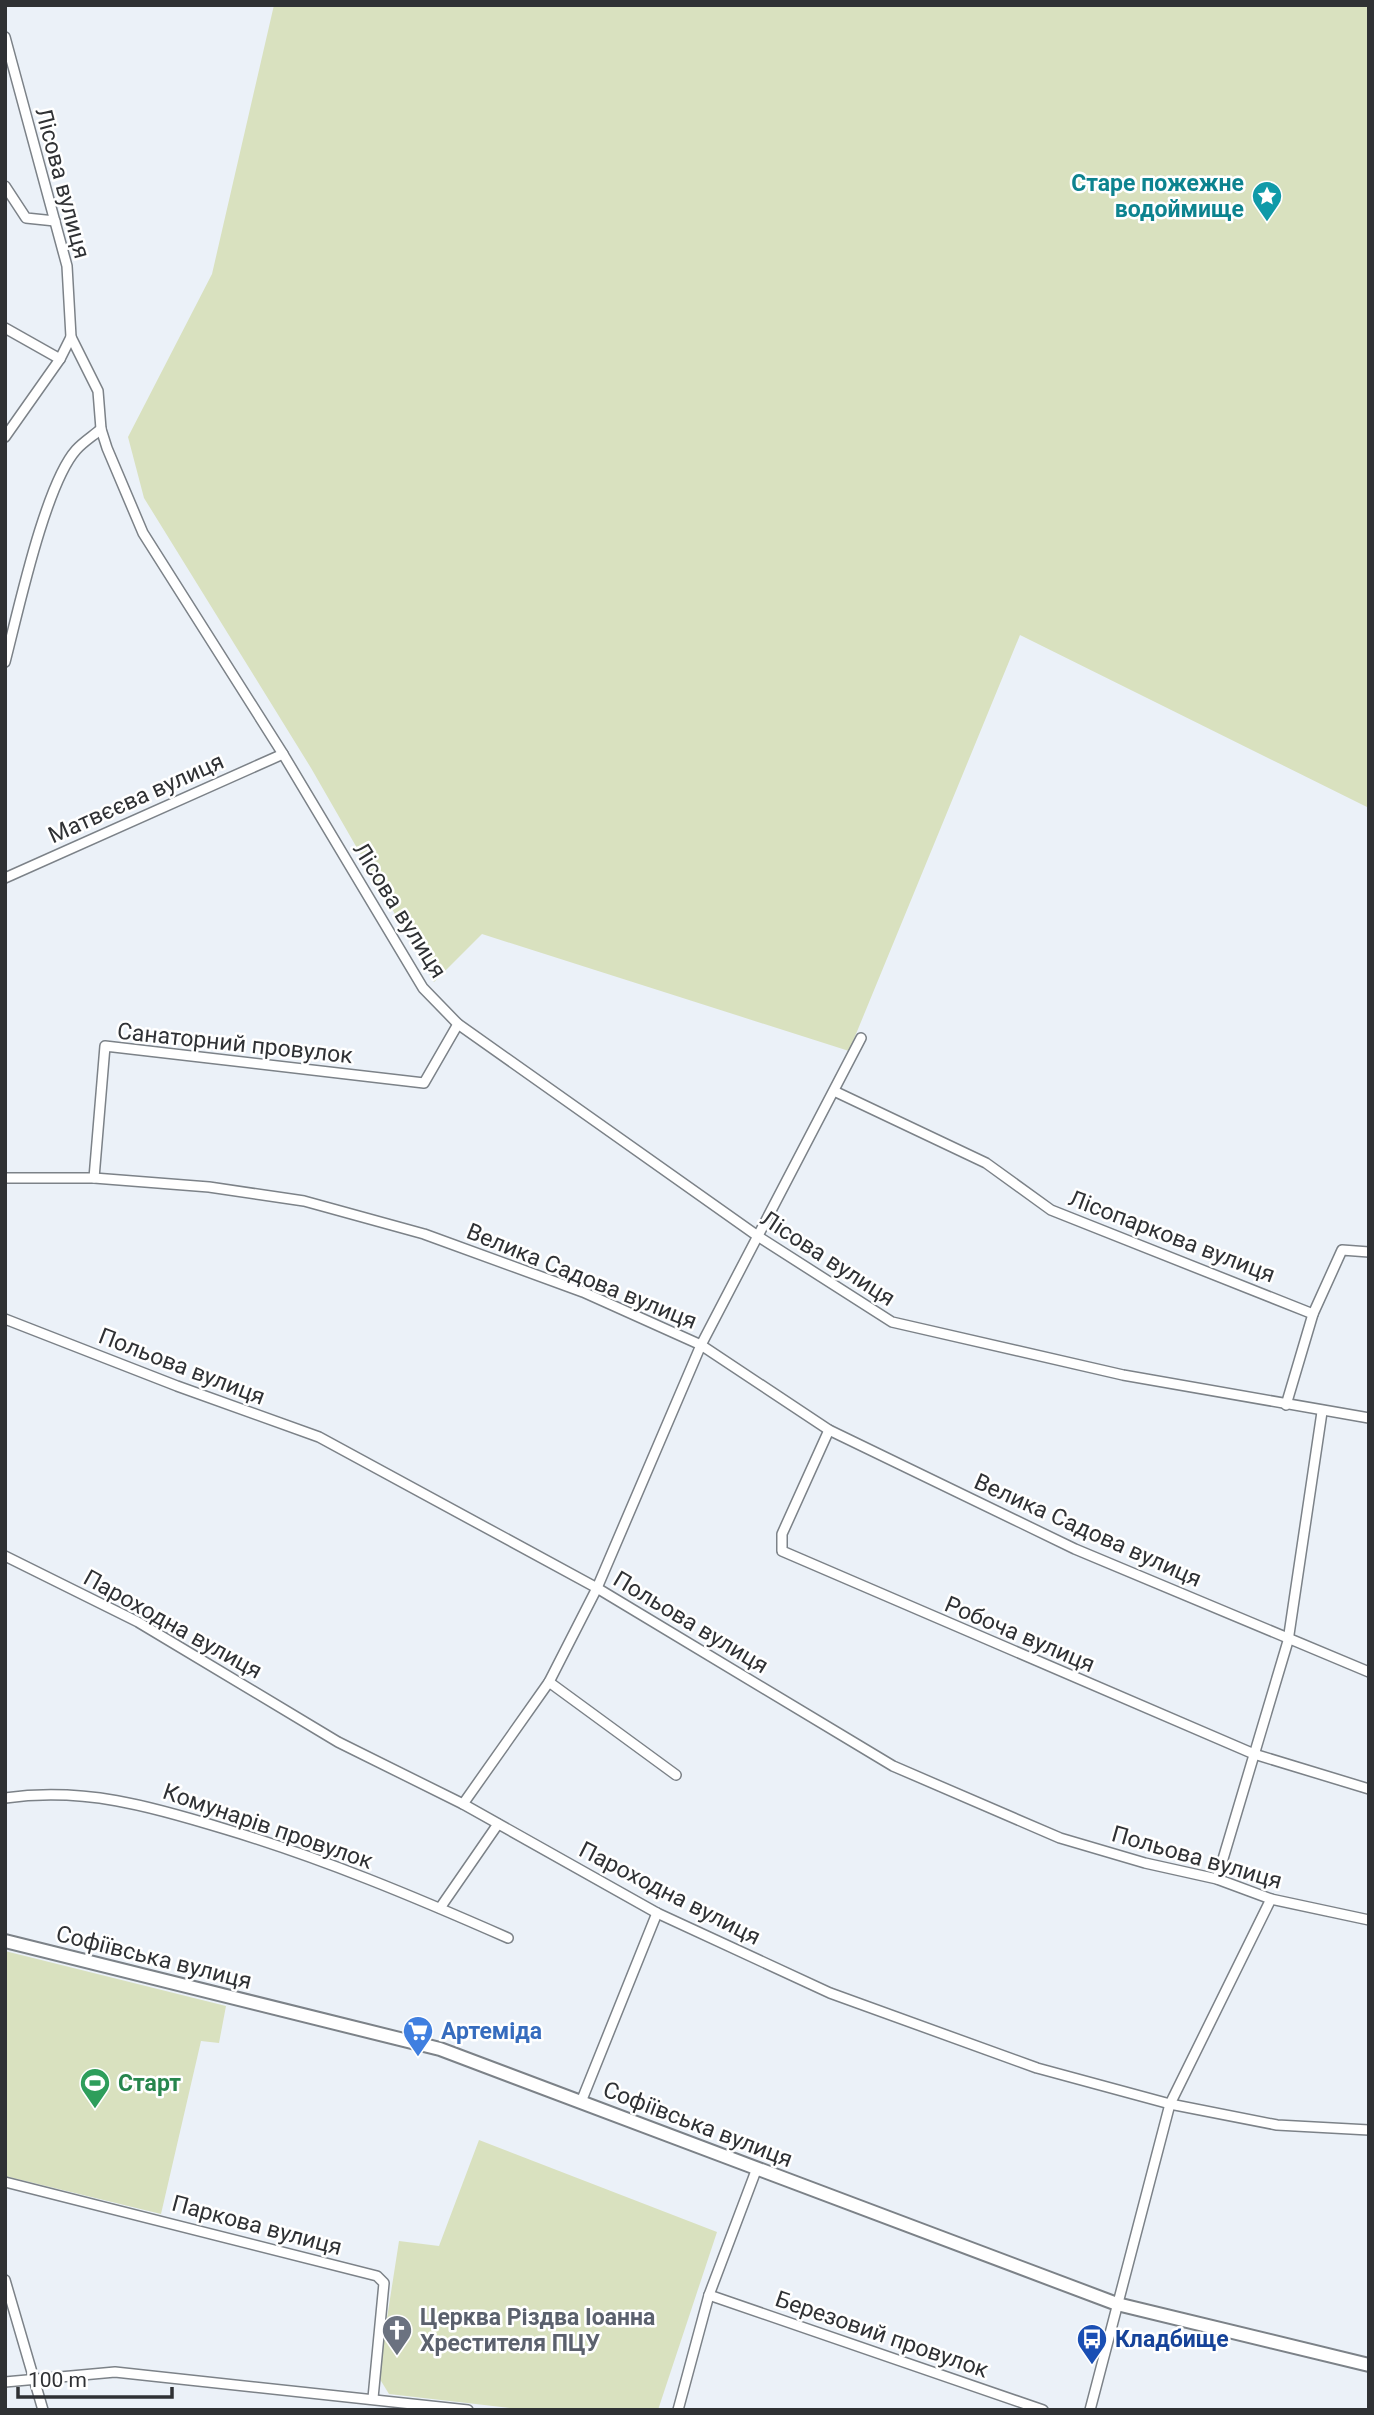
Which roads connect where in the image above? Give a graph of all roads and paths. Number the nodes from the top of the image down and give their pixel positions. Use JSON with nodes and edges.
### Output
{"nodes":[{"id":1,"x":5,"y":37,"type":"edge"},
{"id":2,"x":5,"y":187,"type":"edge"},
{"id":3,"x":55,"y":221,"type":"junction"},
{"id":4,"x":5,"y":328,"type":"edge"},
{"id":5,"x":71,"y":337,"type":"junction"},
{"id":6,"x":60,"y":359,"type":"junction"},
{"id":7,"x":102,"y":429,"type":"junction"},
{"id":8,"x":5,"y":437,"type":"edge"},
{"id":9,"x":5,"y":662,"type":"edge"},
{"id":10,"x":283,"y":754,"type":"junction"},
{"id":11,"x":5,"y":878,"type":"edge"},
{"id":12,"x":458,"y":1024,"type":"junction"},
{"id":13,"x":861,"y":1038,"type":"dead end"},
{"id":14,"x":834,"y":1091,"type":"junction"},
{"id":15,"x":5,"y":1178,"type":"edge"},
{"id":16,"x":94,"y":1178,"type":"junction"},
{"id":17,"x":759,"y":1237,"type":"junction"},
{"id":18,"x":1369,"y":1252,"type":"edge"},
{"id":19,"x":1313,"y":1314,"type":"junction"},
{"id":20,"x":5,"y":1319,"type":"edge"},
{"id":21,"x":701,"y":1345,"type":"junction"},
{"id":22,"x":1286,"y":1405,"type":"junction"},
{"id":23,"x":1322,"y":1412,"type":"junction"},
{"id":24,"x":1369,"y":1418,"type":"edge"},
{"id":25,"x":829,"y":1430,"type":"junction"},
{"id":26,"x":5,"y":1556,"type":"edge"},
{"id":27,"x":597,"y":1588,"type":"junction"},
{"id":28,"x":1288,"y":1640,"type":"junction"},
{"id":29,"x":1369,"y":1672,"type":"edge"},
{"id":30,"x":549,"y":1682,"type":"junction"},
{"id":31,"x":1254,"y":1754,"type":"junction"},
{"id":32,"x":676,"y":1775,"type":"dead end"},
{"id":33,"x":1369,"y":1789,"type":"edge"},
{"id":34,"x":5,"y":1798,"type":"edge"},
{"id":35,"x":463,"y":1804,"type":"junction"},
{"id":36,"x":498,"y":1824,"type":"junction"},
{"id":37,"x":1217,"y":1879,"type":"junction"},
{"id":38,"x":1271,"y":1899,"type":"junction"},
{"id":39,"x":440,"y":1908,"type":"junction"},
{"id":40,"x":657,"y":1913,"type":"junction"},
{"id":41,"x":1369,"y":1920,"type":"edge"},
{"id":42,"x":508,"y":1938,"type":"dead end"},
{"id":43,"x":5,"y":1941,"type":"edge"},
{"id":44,"x":581,"y":2102,"type":"junction"},
{"id":45,"x":1170,"y":2104,"type":"junction"},
{"id":46,"x":1369,"y":2130,"type":"edge"},
{"id":47,"x":757,"y":2168,"type":"junction"},
{"id":48,"x":5,"y":2182,"type":"edge"},
{"id":49,"x":5,"y":2280,"type":"edge"},
{"id":50,"x":709,"y":2295,"type":"junction"},
{"id":51,"x":1117,"y":2304,"type":"junction"},
{"id":52,"x":1369,"y":2365,"type":"edge"},
{"id":53,"x":35,"y":2380,"type":"junction"},
{"id":54,"x":5,"y":2382,"type":"edge"},
{"id":55,"x":373,"y":2398,"type":"junction"},
{"id":56,"x":43,"y":2410,"type":"edge"},
{"id":57,"x":468,"y":2410,"type":"edge"},
{"id":58,"x":678,"y":2410,"type":"edge"},
{"id":59,"x":1043,"y":2410,"type":"edge"},
{"id":60,"x":1090,"y":2410,"type":"edge"}],
"edges":[{"from":1,"to":3,"type":"street","name":"Лісова вулиця"},
{"from":2,"to":3,"type":"street"},
{"from":3,"to":5,"type":"street","name":"Лісова вулиця"},
{"from":4,"to":6,"type":"street"},
{"from":5,"to":6,"type":"street"},
{"from":5,"to":7,"type":"street","name":"Лісова вулиця"},
{"from":6,"to":8,"type":"street"},
{"from":7,"to":9,"type":"street"},
{"from":7,"to":10,"type":"street","name":"Лісова вулиця"},
{"from":10,"to":11,"type":"street","name":"Матвєєва вулиця"},
{"from":10,"to":12,"type":"street","name":"Лісова вулиця"},
{"from":12,"to":16,"type":"street","name":"Санаторний провулок"},
{"from":12,"to":17,"type":"street","name":"Лісова вулиця"},
{"from":13,"to":14,"type":"street"},
{"from":14,"to":17,"type":"street"},
{"from":14,"to":19,"type":"street","name":"Лісопаркова вулиця"},
{"from":15,"to":16,"type":"street","name":"Велика Садова вулиця"},
{"from":16,"to":21,"type":"street","name":"Велика Садова вулиця"},
{"from":17,"to":21,"type":"street"},
{"from":17,"to":22,"type":"street","name":"Лісова вулиця"},
{"from":18,"to":19,"type":"street"},
{"from":19,"to":22,"type":"street"},
{"from":20,"to":27,"type":"street","name":"Польова вулиця"},
{"from":21,"to":25,"type":"street","name":"Велика Садова вулиця"},
{"from":21,"to":27,"type":"street"},
{"from":22,"to":23,"type":"street","name":"Лісова вулиця"},
{"from":23,"to":24,"type":"street","name":"Лісова вулиця"},
{"from":23,"to":28,"type":"street"},
{"from":25,"to":28,"type":"street","name":"Велика Садова вулиця"},
{"from":25,"to":31,"type":"street","name":"Робоча вулиця"},
{"from":26,"to":35,"type":"street","name":"Пароходна вулиця"},
{"from":27,"to":30,"type":"street"},
{"from":27,"to":37,"type":"street","name":"Польова вулиця"},
{"from":28,"to":29,"type":"street","name":"Велика Садова вулиця"},
{"from":28,"to":31,"type":"street"},
{"from":30,"to":32,"type":"street"},
{"from":30,"to":35,"type":"street"},
{"from":31,"to":33,"type":"street","name":"Робоча вулиця"},
{"from":31,"to":37,"type":"street"},
{"from":34,"to":39,"type":"street","name":"Комунарів провулок"},
{"from":35,"to":36,"type":"street","name":"Пароходна вулиця"},
{"from":36,"to":39,"type":"street"},
{"from":36,"to":40,"type":"street","name":"Пароходна вулиця"},
{"from":37,"to":38,"type":"street","name":"Польова вулиця"},
{"from":38,"to":41,"type":"street","name":"Польова вулиця"},
{"from":38,"to":45,"type":"street"},
{"from":39,"to":42,"type":"street","name":"Комунарів провулок"},
{"from":40,"to":44,"type":"street"},
{"from":40,"to":45,"type":"street","name":"Пароходна вулиця"},
{"from":43,"to":44,"type":"street","name":"Софіївська вулиця"},
{"from":44,"to":47,"type":"street","name":"Софіївська вулиця"},
{"from":45,"to":46,"type":"street","name":"Пароходна вулиця"},
{"from":45,"to":51,"type":"street"},
{"from":47,"to":50,"type":"street"},
{"from":47,"to":51,"type":"street","name":"Софіївська вулиця"},
{"from":48,"to":55,"type":"street","name":"Паркова вулиця"},
{"from":49,"to":53,"type":"street"},
{"from":50,"to":58,"type":"street"},
{"from":50,"to":59,"type":"street","name":"Березовий провулок"},
{"from":51,"to":52,"type":"street","name":"Софіївська вулиця"},
{"from":51,"to":60,"type":"street"},
{"from":53,"to":54,"type":"street"},
{"from":53,"to":55,"type":"street"},
{"from":53,"to":56,"type":"street"},
{"from":55,"to":57,"type":"street"}]}
